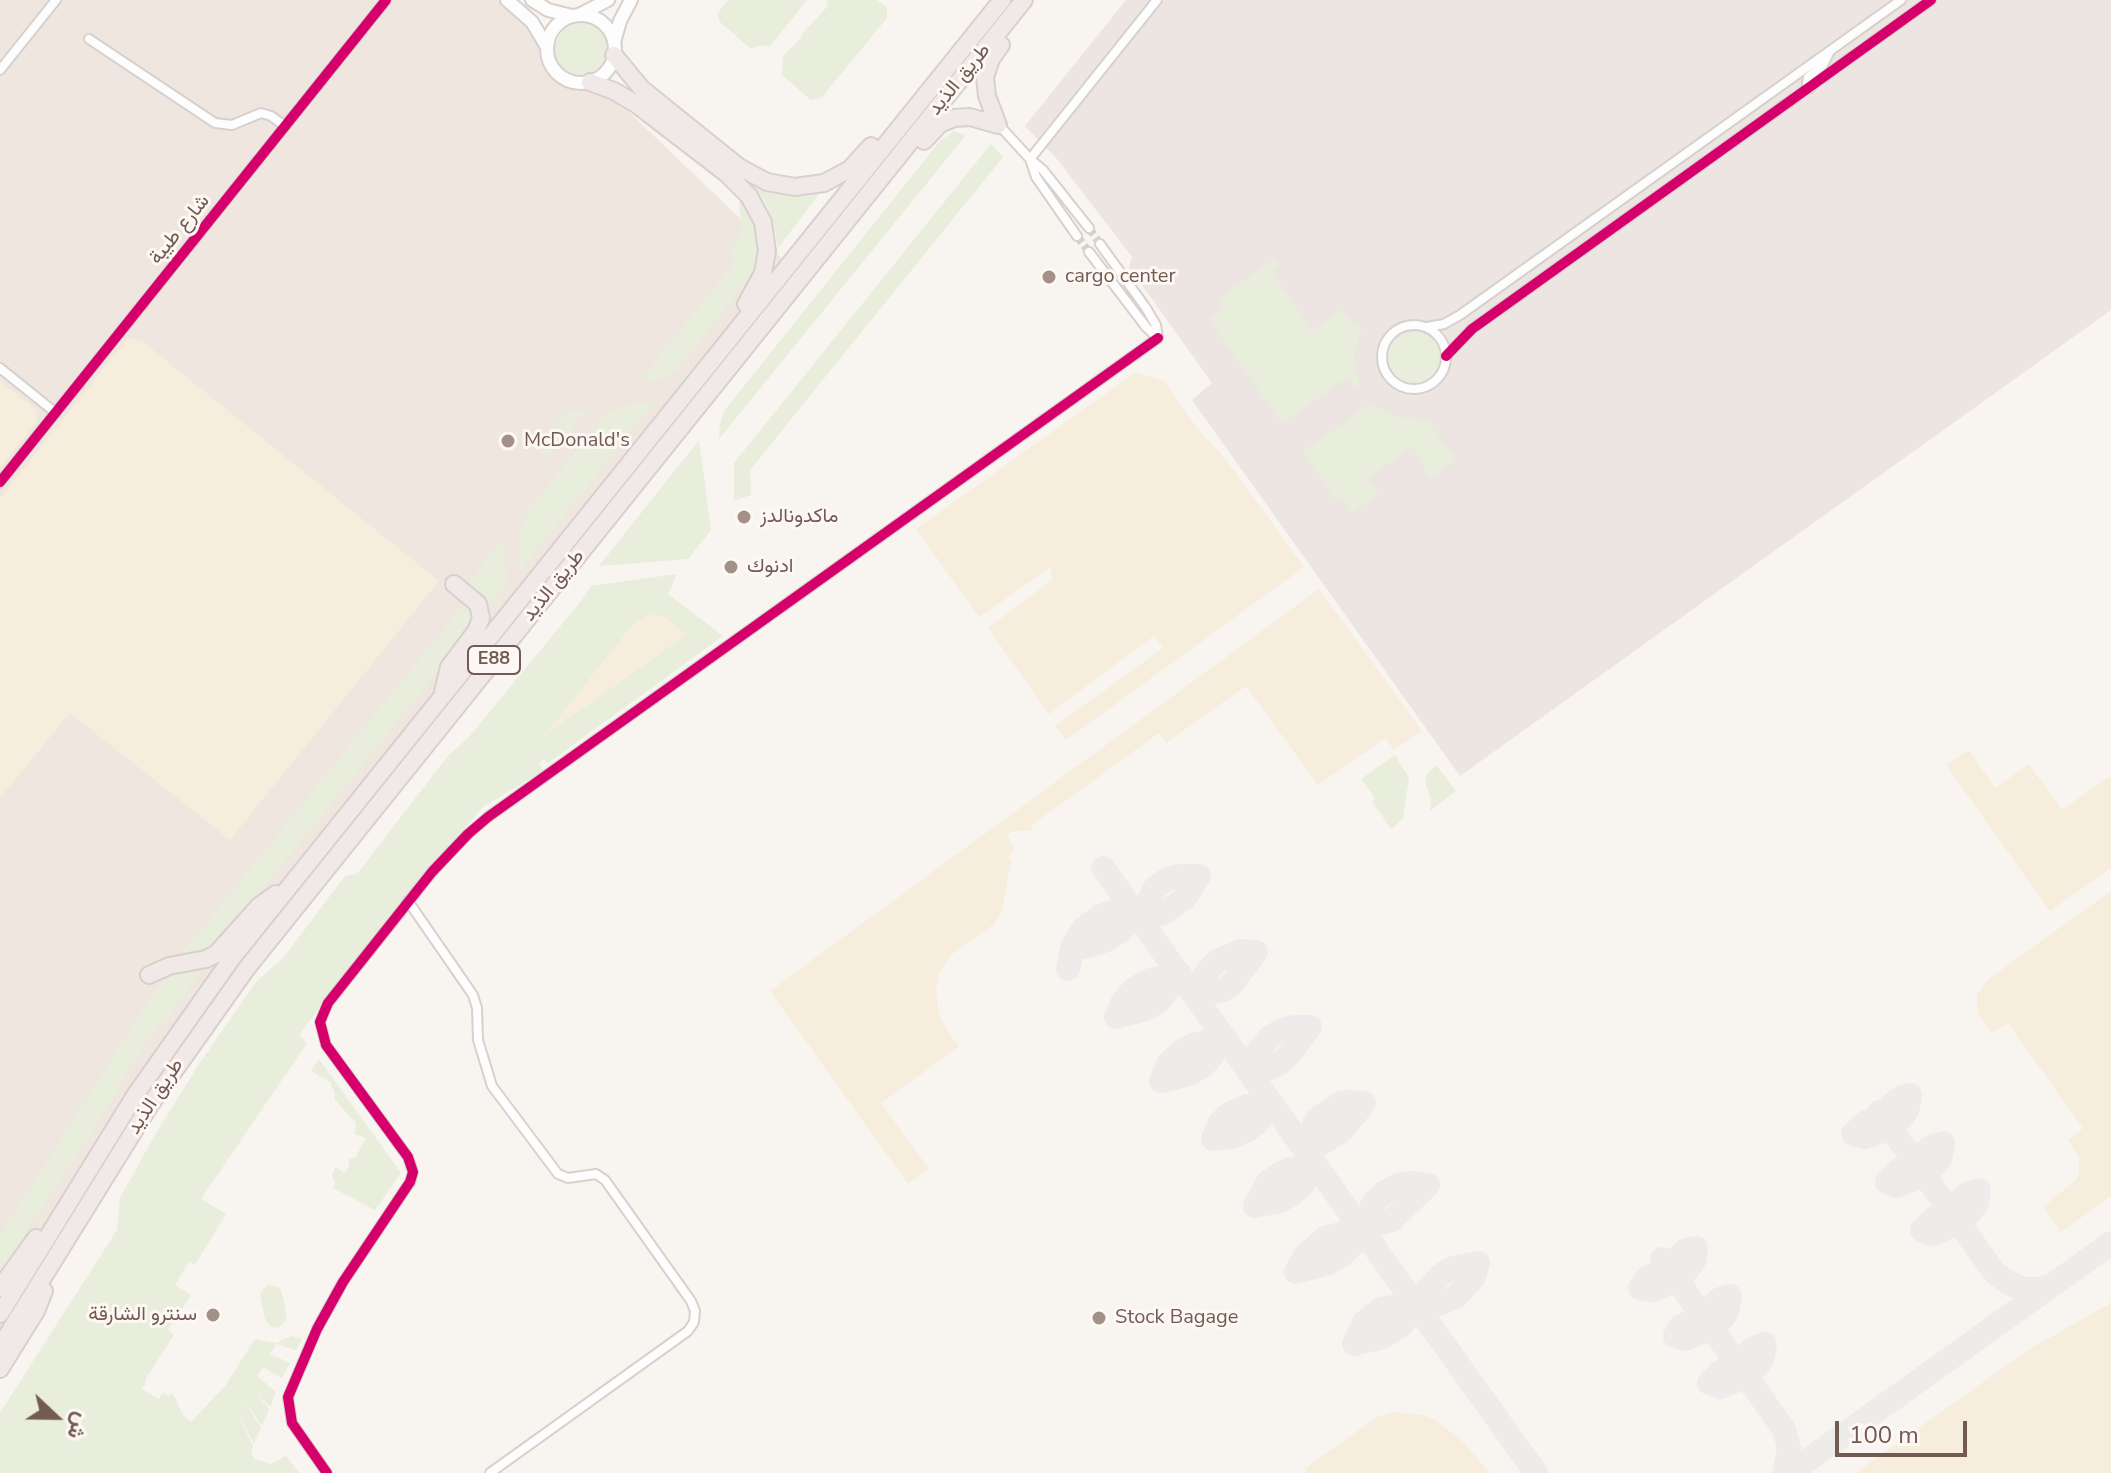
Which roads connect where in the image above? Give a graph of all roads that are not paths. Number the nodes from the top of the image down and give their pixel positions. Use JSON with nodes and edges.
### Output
{"nodes":[{"id":1,"x":56,"y":0,"type":"edge"},
{"id":2,"x":386,"y":0,"type":"edge"},
{"id":3,"x":507,"y":0,"type":"edge"},
{"id":4,"x":532,"y":0,"type":"edge"},
{"id":5,"x":608,"y":0,"type":"edge"},
{"id":6,"x":631,"y":0,"type":"edge"},
{"id":7,"x":1002,"y":0,"type":"edge"},
{"id":8,"x":1026,"y":0,"type":"edge"},
{"id":9,"x":1157,"y":0,"type":"edge"},
{"id":10,"x":1901,"y":0,"type":"edge"},
{"id":11,"x":1931,"y":0,"type":"edge"},
{"id":12,"x":575,"y":16,"type":"junction"},
{"id":13,"x":89,"y":39,"type":"dead end"},
{"id":14,"x":547,"y":47,"type":"junction"},
{"id":15,"x":614,"y":49,"type":"junction"},
{"id":16,"x":1831,"y":50,"type":"junction"},
{"id":17,"x":0,"y":70,"type":"edge"},
{"id":18,"x":942,"y":74,"type":"junction"},
{"id":19,"x":590,"y":82,"type":"junction"},
{"id":20,"x":1810,"y":88,"type":"junction"},
{"id":21,"x":998,"y":125,"type":"junction"},
{"id":22,"x":285,"y":126,"type":"junction"},
{"id":23,"x":1030,"y":159,"type":"junction"},
{"id":24,"x":1089,"y":228,"type":"tunnel mouth"},
{"id":25,"x":838,"y":231,"type":"junction"},
{"id":26,"x":1077,"y":236,"type":"tunnel mouth"},
{"id":27,"x":1100,"y":244,"type":"tunnel mouth"},
{"id":28,"x":1089,"y":252,"type":"tunnel mouth"},
{"id":29,"x":1427,"y":327,"type":"junction"},
{"id":30,"x":1158,"y":338,"type":"junction"},
{"id":31,"x":723,"y":347,"type":"junction"},
{"id":32,"x":1446,"y":356,"type":"junction"},
{"id":33,"x":0,"y":368,"type":"edge"},
{"id":34,"x":56,"y":413,"type":"junction"},
{"id":35,"x":0,"y":482,"type":"edge"},
{"id":36,"x":454,"y":584,"type":"dead end"},
{"id":37,"x":443,"y":695,"type":"junction"},
{"id":38,"x":288,"y":888,"type":"junction"},
{"id":39,"x":408,"y":901,"type":"junction"},
{"id":40,"x":149,"y":975,"type":"dead end"},
{"id":41,"x":67,"y":1204,"type":"junction"},
{"id":42,"x":48,"y":1269,"type":"junction"},
{"id":43,"x":0,"y":1288,"type":"edge"},
{"id":44,"x":0,"y":1314,"type":"edge"},
{"id":45,"x":0,"y":1347,"type":"edge"},
{"id":46,"x":0,"y":1369,"type":"edge"},
{"id":47,"x":327,"y":1473,"type":"edge"},
{"id":48,"x":490,"y":1473,"type":"edge"}],
"edges":[{"from":1,"to":17,"type":"street"},
{"from":2,"to":22,"type":"street","name":"شارع طيبة"},
{"from":3,"to":14,"type":"street"},
{"from":4,"to":12,"type":"street"},
{"from":5,"to":12,"type":"street"},
{"from":6,"to":15,"type":"street"},
{"from":7,"to":18,"type":"highway","name":"طريق الذيد","number":"E88"},
{"from":8,"to":21,"type":"highway"},
{"from":8,"to":25,"type":"highway","name":"طريق الذيد","number":"E88"},
{"from":9,"to":23,"type":"street"},
{"from":10,"to":16,"type":"street"},
{"from":11,"to":20,"type":"street"},
{"from":12,"to":14,"type":"street"},
{"from":12,"to":15,"type":"street"},
{"from":13,"to":22,"type":"street"},
{"from":14,"to":19,"type":"street"},
{"from":15,"to":18,"type":"highway"},
{"from":15,"to":19,"type":"street"},
{"from":16,"to":20,"type":"street"},
{"from":16,"to":29,"type":"street"},
{"from":18,"to":31,"type":"highway","name":"طريق الذيد","number":"E88"},
{"from":19,"to":31,"type":"highway"},
{"from":20,"to":32,"type":"street"},
{"from":21,"to":23,"type":"street"},
{"from":21,"to":25,"type":"highway"},
{"from":22,"to":34,"type":"street","name":"شارع طيبة"},
{"from":23,"to":24,"type":"street"},
{"from":23,"to":26,"type":"street"},
{"from":25,"to":42,"type":"highway","name":"طريق الذيد","number":"E88"},
{"from":27,"to":30,"type":"street"},
{"from":28,"to":30,"type":"street"},
{"from":29,"to":32,"type":"street"},
{"from":29,"to":32,"type":"street"},
{"from":30,"to":39,"type":"street"},
{"from":31,"to":37,"type":"highway","name":"طريق الذيد","number":"E88"},
{"from":33,"to":34,"type":"street"},
{"from":34,"to":35,"type":"street","name":"شارع طيبة"},
{"from":36,"to":37,"type":"highway"},
{"from":37,"to":38,"type":"highway","name":"طريق الذيد","number":"E88"},
{"from":38,"to":40,"type":"highway"},
{"from":38,"to":41,"type":"highway","name":"طريق الذيد","number":"E88"},
{"from":39,"to":47,"type":"street"},
{"from":39,"to":48,"type":"street"},
{"from":41,"to":43,"type":"highway"},
{"from":41,"to":44,"type":"highway","name":"طريق الذيد","number":"E88"},
{"from":42,"to":45,"type":"highway","name":"طريق الذيد","number":"E88"},
{"from":42,"to":46,"type":"highway"}]}
